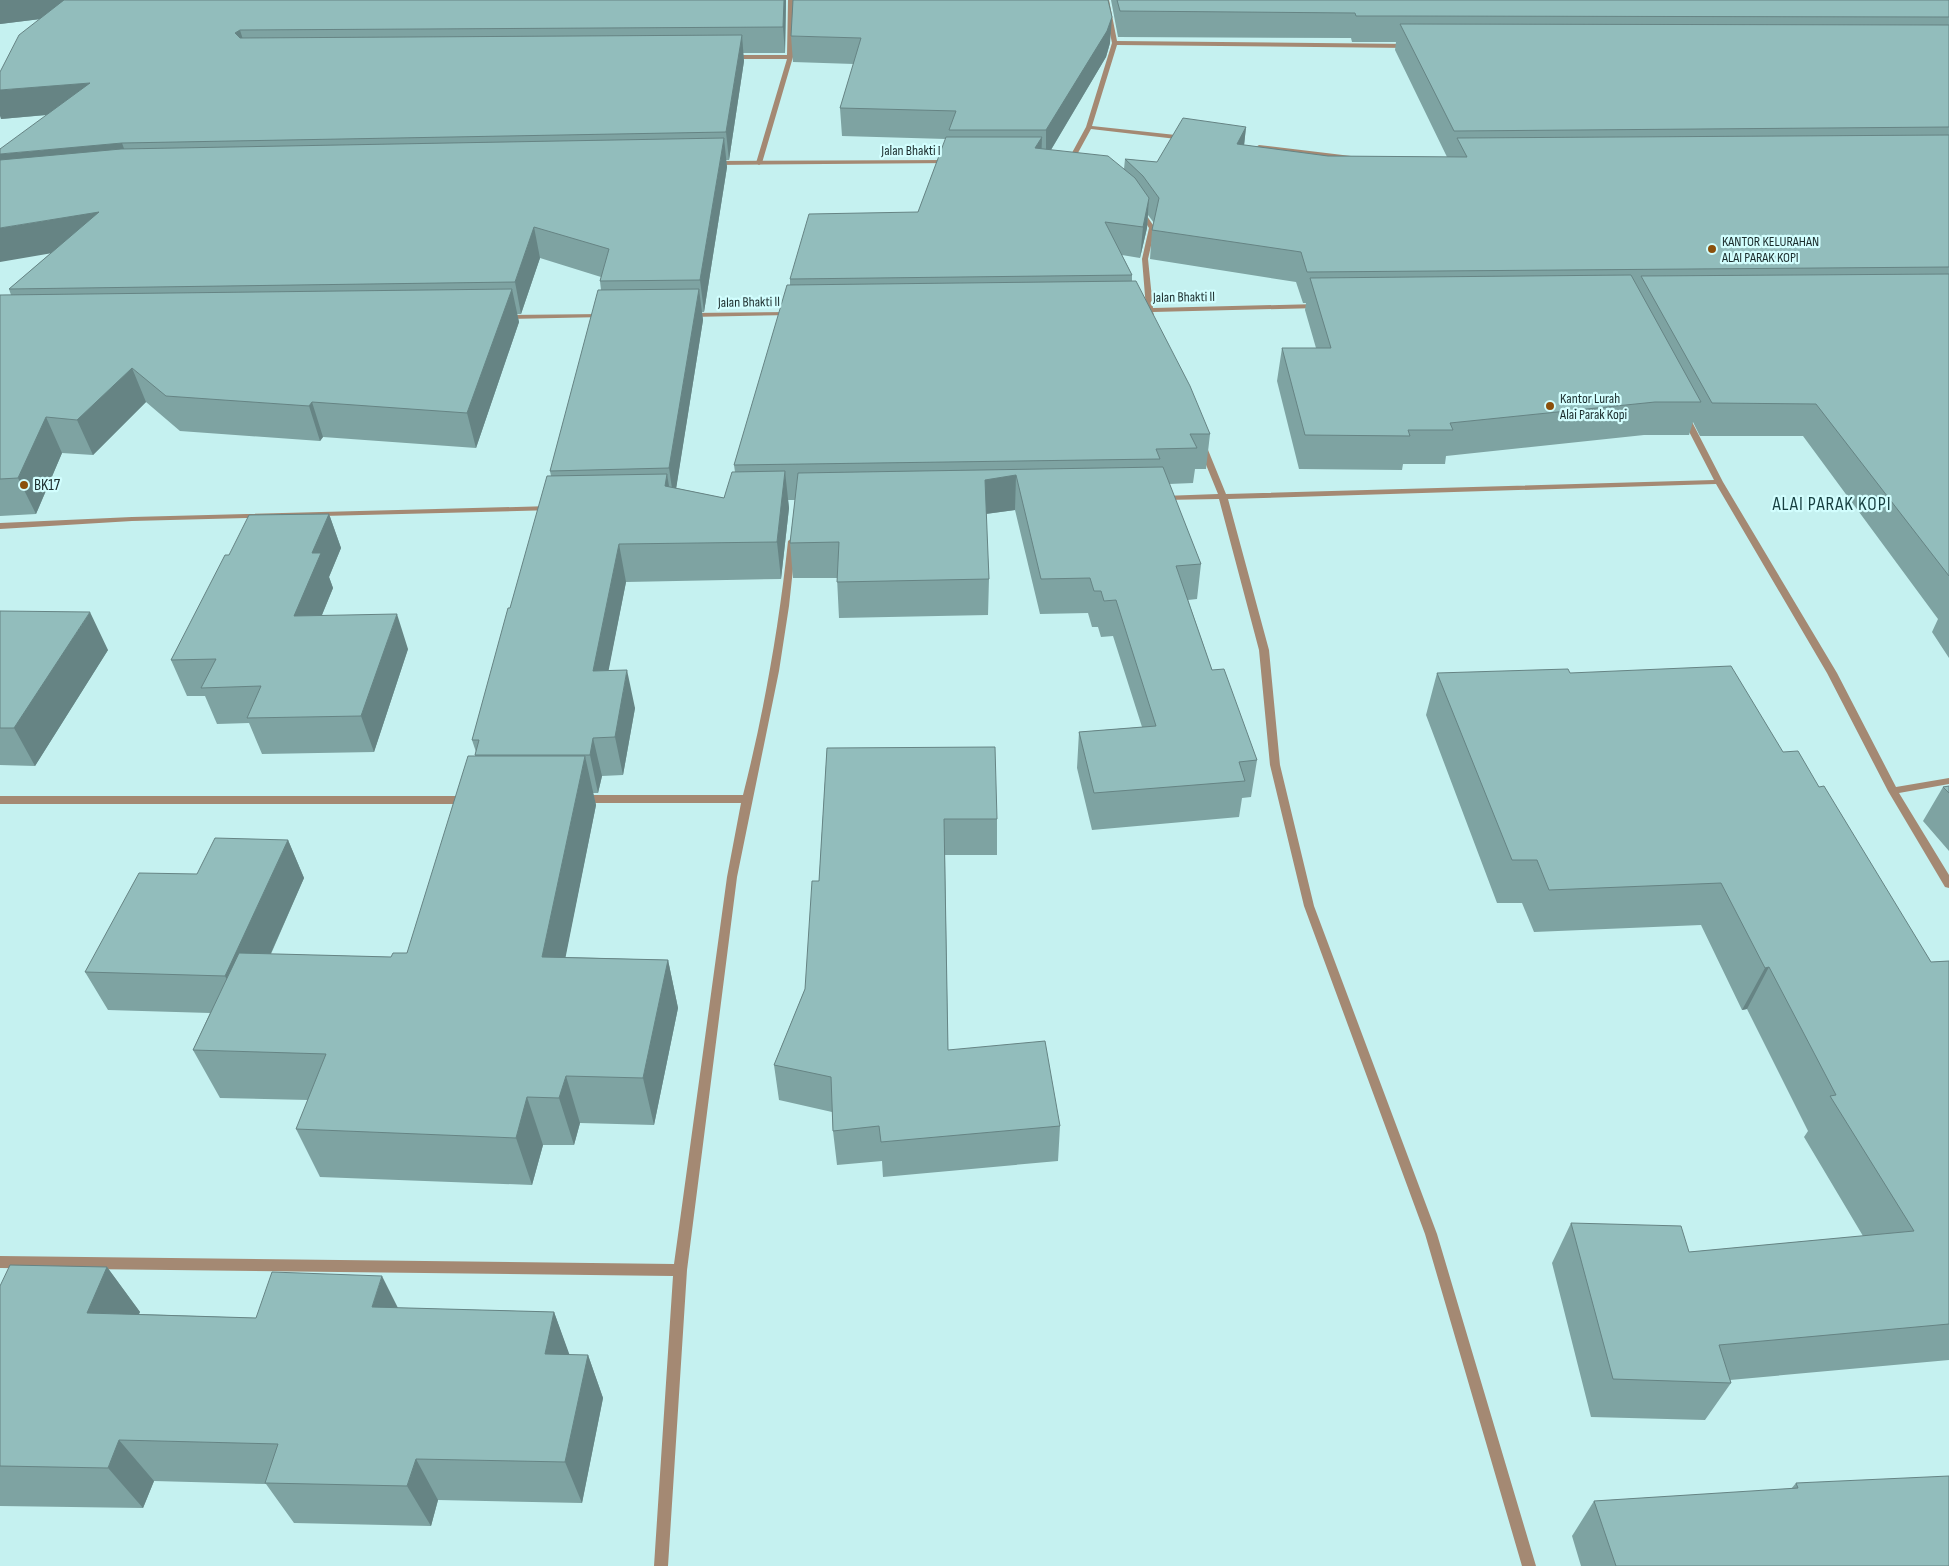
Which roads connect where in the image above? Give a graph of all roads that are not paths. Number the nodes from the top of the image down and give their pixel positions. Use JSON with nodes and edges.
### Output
{"nodes":[{"id":1,"x":791,"y":0,"type":"edge"},
{"id":2,"x":1106,"y":0,"type":"edge"},
{"id":3,"x":1115,"y":43,"type":"junction"},
{"id":4,"x":1419,"y":46,"type":"edge"},
{"id":5,"x":722,"y":57,"type":"edge"},
{"id":6,"x":790,"y":57,"type":"junction"},
{"id":7,"x":1089,"y":127,"type":"junction"},
{"id":8,"x":1195,"y":140,"type":"edge"},
{"id":9,"x":1252,"y":146,"type":"edge"},
{"id":10,"x":1357,"y":158,"type":"edge"},
{"id":11,"x":954,"y":162,"type":"edge"},
{"id":12,"x":1061,"y":162,"type":"edge"},
{"id":13,"x":759,"y":163,"type":"junction"},
{"id":14,"x":710,"y":164,"type":"edge"},
{"id":15,"x":1136,"y":205,"type":"edge"},
{"id":16,"x":1326,"y":306,"type":"edge"},
{"id":17,"x":1129,"y":310,"type":"edge"},
{"id":18,"x":1148,"y":310,"type":"junction"},
{"id":19,"x":802,"y":314,"type":"edge"},
{"id":20,"x":683,"y":315,"type":"edge"},
{"id":21,"x":613,"y":316,"type":"edge"},
{"id":22,"x":494,"y":318,"type":"edge"},
{"id":23,"x":1152,"y":319,"type":"edge"},
{"id":24,"x":1679,"y":405,"type":"edge"},
{"id":25,"x":1198,"y":435,"type":"edge"},
{"id":26,"x":1719,"y":482,"type":"junction"},
{"id":27,"x":1223,"y":497,"type":"junction"},
{"id":28,"x":1153,"y":498,"type":"edge"},
{"id":29,"x":556,"y":508,"type":"edge"},
{"id":30,"x":0,"y":526,"type":"edge"},
{"id":31,"x":793,"y":531,"type":"edge"},
{"id":32,"x":1949,"y":781,"type":"edge"},
{"id":33,"x":1893,"y":791,"type":"junction"},
{"id":34,"x":568,"y":799,"type":"edge"},
{"id":35,"x":747,"y":799,"type":"junction"},
{"id":36,"x":0,"y":800,"type":"edge"},
{"id":37,"x":478,"y":800,"type":"edge"},
{"id":38,"x":1949,"y":884,"type":"edge"},
{"id":39,"x":0,"y":1262,"type":"edge"},
{"id":40,"x":680,"y":1270,"type":"junction"},
{"id":41,"x":661,"y":1566,"type":"edge"},
{"id":42,"x":1529,"y":1566,"type":"edge"}],
"edges":[{"from":1,"to":6,"type":"street"},
{"from":2,"to":3,"type":"street"},
{"from":3,"to":4,"type":"street"},
{"from":3,"to":7,"type":"street"},
{"from":5,"to":6,"type":"street"},
{"from":6,"to":13,"type":"street"},
{"from":7,"to":8,"type":"street"},
{"from":7,"to":12,"type":"street"},
{"from":9,"to":10,"type":"street"},
{"from":11,"to":13,"type":"street","name":"Jalan Bhakti I"},
{"from":13,"to":14,"type":"street","name":"Jalan Bhakti I"},
{"from":15,"to":18,"type":"street"},
{"from":16,"to":18,"type":"street","name":"Jalan Bhakti II"},
{"from":17,"to":18,"type":"street","name":"Jalan Bhakti II"},
{"from":18,"to":23,"type":"street"},
{"from":19,"to":20,"type":"street","name":"Jalan Bhakti II"},
{"from":21,"to":22,"type":"street"},
{"from":24,"to":26,"type":"street"},
{"from":25,"to":27,"type":"street"},
{"from":26,"to":27,"type":"street"},
{"from":26,"to":33,"type":"street"},
{"from":27,"to":28,"type":"street"},
{"from":27,"to":42,"type":"street"},
{"from":29,"to":30,"type":"street"},
{"from":31,"to":35,"type":"street"},
{"from":32,"to":33,"type":"street"},
{"from":33,"to":38,"type":"street"},
{"from":34,"to":35,"type":"street"},
{"from":35,"to":40,"type":"street"},
{"from":36,"to":37,"type":"street"},
{"from":39,"to":40,"type":"street"},
{"from":40,"to":41,"type":"street"}]}
